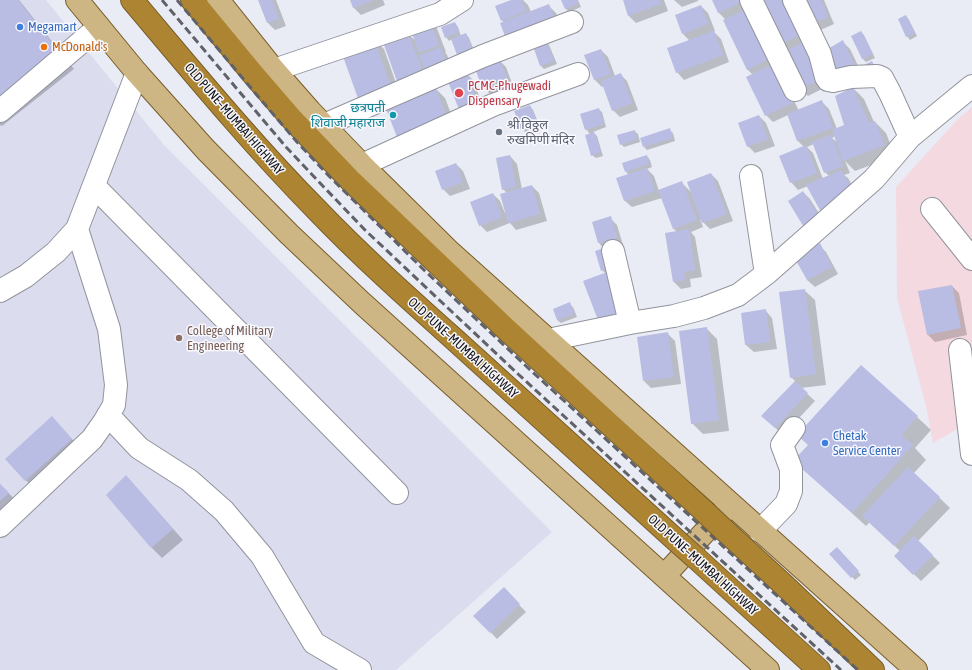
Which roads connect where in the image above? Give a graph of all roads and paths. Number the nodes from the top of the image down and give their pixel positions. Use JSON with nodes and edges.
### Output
{"nodes":[{"id":1,"x":77,"y":0,"type":"edge"},
{"id":2,"x":132,"y":0,"type":"edge"},
{"id":3,"x":192,"y":0,"type":"edge"},
{"id":4,"x":218,"y":0,"type":"edge"},
{"id":5,"x":462,"y":0,"type":"edge"},
{"id":6,"x":751,"y":0,"type":"edge"},
{"id":7,"x":794,"y":0,"type":"edge"},
{"id":8,"x":572,"y":22,"type":"dead end"},
{"id":9,"x":99,"y":27,"type":"junction"},
{"id":10,"x":274,"y":70,"type":"junction"},
{"id":11,"x":137,"y":73,"type":"junction"},
{"id":12,"x":578,"y":74,"type":"dead end"},
{"id":13,"x":972,"y":86,"type":"edge"},
{"id":14,"x":795,"y":90,"type":"dead end"},
{"id":15,"x":0,"y":111,"type":"edge"},
{"id":16,"x":324,"y":125,"type":"junction"},
{"id":17,"x":910,"y":137,"type":"junction"},
{"id":18,"x":362,"y":165,"type":"junction"},
{"id":19,"x":751,"y":176,"type":"dead end"},
{"id":20,"x":94,"y":186,"type":"junction"},
{"id":21,"x":932,"y":209,"type":"dead end"},
{"id":22,"x":77,"y":229,"type":"junction"},
{"id":23,"x":613,"y":251,"type":"dead end"},
{"id":24,"x":972,"y":258,"type":"edge"},
{"id":25,"x":766,"y":274,"type":"junction"},
{"id":26,"x":0,"y":291,"type":"edge"},
{"id":27,"x":630,"y":323,"type":"junction"},
{"id":28,"x":548,"y":340,"type":"junction"},
{"id":29,"x":960,"y":350,"type":"dead end"},
{"id":30,"x":968,"y":388,"type":"edge"},
{"id":31,"x":108,"y":415,"type":"junction"},
{"id":32,"x":794,"y":428,"type":"dead end"},
{"id":33,"x":972,"y":454,"type":"edge"},
{"id":34,"x":397,"y":493,"type":"dead end"},
{"id":35,"x":731,"y":504,"type":"junction"},
{"id":36,"x":0,"y":526,"type":"edge"},
{"id":37,"x":760,"y":531,"type":"junction"},
{"id":38,"x":664,"y":576,"type":"junction"},
{"id":39,"x":360,"y":670,"type":"edge"},
{"id":40,"x":768,"y":670,"type":"edge"},
{"id":41,"x":819,"y":670,"type":"edge"},
{"id":42,"x":872,"y":670,"type":"edge"},
{"id":43,"x":916,"y":670,"type":"edge"}],
"edges":[{"from":1,"to":9,"type":"main road"},
{"from":2,"to":41,"type":"highway","name":"OLD PUNE–MUMBAI HIGHWAY","bridge":true},
{"from":3,"to":42,"type":"highway","bridge":true},
{"from":4,"to":10,"type":"main road"},
{"from":5,"to":10,"type":"street"},
{"from":6,"to":14,"type":"street"},
{"from":7,"to":17,"type":"street"},
{"from":8,"to":16,"type":"street"},
{"from":9,"to":11,"type":"main road"},
{"from":9,"to":15,"type":"street"},
{"from":10,"to":16,"type":"main road"},
{"from":11,"to":20,"type":"street"},
{"from":11,"to":38,"type":"main road"},
{"from":12,"to":18,"type":"street"},
{"from":13,"to":17,"type":"street"},
{"from":16,"to":18,"type":"main road"},
{"from":17,"to":25,"type":"street"},
{"from":18,"to":28,"type":"main road"},
{"from":19,"to":25,"type":"street"},
{"from":20,"to":22,"type":"street"},
{"from":20,"to":34,"type":"street"},
{"from":21,"to":24,"type":"street"},
{"from":22,"to":26,"type":"street"},
{"from":22,"to":31,"type":"street"},
{"from":23,"to":27,"type":"street"},
{"from":25,"to":27,"type":"street"},
{"from":27,"to":28,"type":"street"},
{"from":28,"to":35,"type":"main road"},
{"from":29,"to":30,"type":"street"},
{"from":30,"to":33,"type":"street"},
{"from":31,"to":36,"type":"street"},
{"from":31,"to":39,"type":"street"},
{"from":32,"to":37,"type":"street"},
{"from":35,"to":37,"type":"main road"},
{"from":35,"to":38,"type":"main road"},
{"from":37,"to":43,"type":"main road"},
{"from":38,"to":40,"type":"main road"}]}
